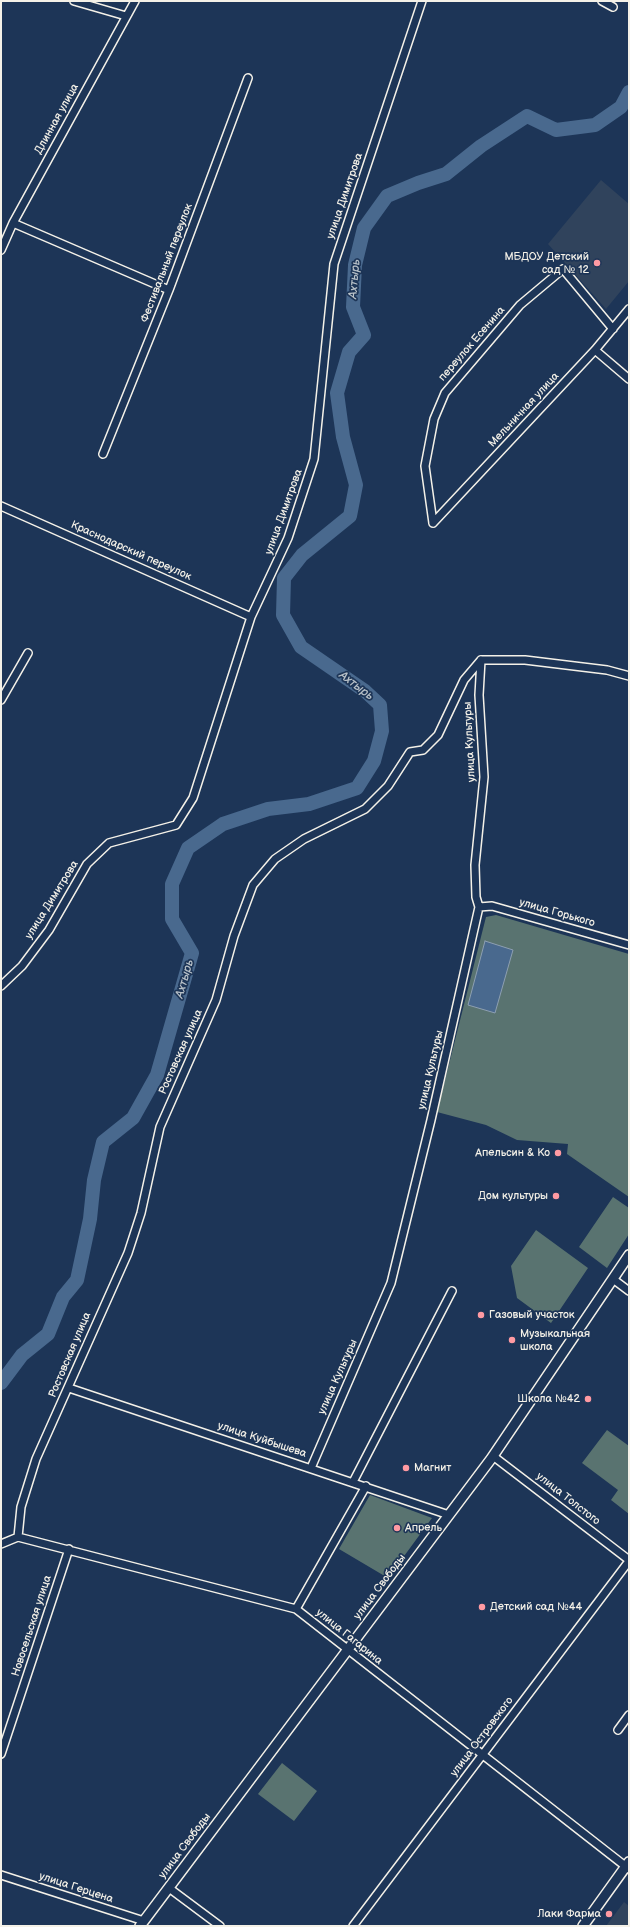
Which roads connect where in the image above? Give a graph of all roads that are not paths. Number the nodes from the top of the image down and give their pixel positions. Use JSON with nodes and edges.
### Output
{"nodes":[{"id":1,"x":74,"y":1,"type":"edge"},
{"id":2,"x":134,"y":1,"type":"edge"},
{"id":3,"x":422,"y":1,"type":"edge"},
{"id":4,"x":602,"y":1,"type":"edge"},
{"id":5,"x":613,"y":7,"type":"dead end"},
{"id":6,"x":126,"y":16,"type":"junction"},
{"id":7,"x":248,"y":78,"type":"dead end"},
{"id":8,"x":13,"y":223,"type":"junction"},
{"id":9,"x":1,"y":250,"type":"edge"},
{"id":10,"x":169,"y":290,"type":"junction"},
{"id":11,"x":629,"y":309,"type":"edge"},
{"id":12,"x":613,"y":329,"type":"junction"},
{"id":13,"x":595,"y":350,"type":"junction"},
{"id":14,"x":629,"y":379,"type":"edge"},
{"id":15,"x":103,"y":454,"type":"dead end"},
{"id":16,"x":1,"y":506,"type":"edge"},
{"id":17,"x":434,"y":523,"type":"joint"},
{"id":18,"x":251,"y":616,"type":"junction"},
{"id":19,"x":28,"y":653,"type":"dead end"},
{"id":20,"x":481,"y":660,"type":"junction"},
{"id":21,"x":629,"y":676,"type":"edge"},
{"id":22,"x":1,"y":700,"type":"edge"},
{"id":23,"x":479,"y":907,"type":"junction"},
{"id":24,"x":629,"y":945,"type":"edge"},
{"id":25,"x":1,"y":986,"type":"edge"},
{"id":26,"x":629,"y":1256,"type":"edge"},
{"id":27,"x":613,"y":1279,"type":"junction"},
{"id":28,"x":452,"y":1291,"type":"dead end"},
{"id":29,"x":629,"y":1291,"type":"edge"},
{"id":30,"x":68,"y":1388,"type":"junction"},
{"id":31,"x":493,"y":1456,"type":"junction"},
{"id":32,"x":311,"y":1468,"type":"junction"},
{"id":33,"x":353,"y":1482,"type":"junction"},
{"id":34,"x":366,"y":1486,"type":"junction"},
{"id":35,"x":449,"y":1515,"type":"junction"},
{"id":36,"x":18,"y":1537,"type":"junction"},
{"id":37,"x":1,"y":1544,"type":"edge"},
{"id":38,"x":69,"y":1549,"type":"junction"},
{"id":39,"x":629,"y":1561,"type":"edge"},
{"id":40,"x":296,"y":1609,"type":"junction"},
{"id":41,"x":347,"y":1650,"type":"junction"},
{"id":42,"x":629,"y":1715,"type":"edge"},
{"id":43,"x":618,"y":1730,"type":"dead end"},
{"id":44,"x":1,"y":1754,"type":"edge"},
{"id":45,"x":481,"y":1755,"type":"junction"},
{"id":46,"x":628,"y":1866,"type":"edge"},
{"id":47,"x":1,"y":1875,"type":"edge"},
{"id":48,"x":169,"y":1888,"type":"junction"},
{"id":49,"x":142,"y":1924,"type":"edge"},
{"id":50,"x":220,"y":1926,"type":"edge"},
{"id":51,"x":353,"y":1926,"type":"edge"},
{"id":52,"x":583,"y":1926,"type":"edge"}],
"edges":[{"from":1,"to":6,"type":"street"},
{"from":2,"to":6,"type":"street","name":"Длинная улица"},
{"from":3,"to":18,"type":"street","name":"улица Димитрова"},
{"from":4,"to":5,"type":"street"},
{"from":6,"to":8,"type":"street","name":"Длинная улица"},
{"from":7,"to":10,"type":"street","name":"Фестивальный переулок"},
{"from":8,"to":9,"type":"street","name":"Длинная улица"},
{"from":8,"to":10,"type":"street"},
{"from":10,"to":15,"type":"street","name":"Фестивальный переулок"},
{"from":11,"to":12,"type":"street","name":"Мельничная улица"},
{"from":12,"to":13,"type":"street","name":"Мельничная улица"},
{"from":12,"to":17,"type":"street","name":"переулок Есенина"},
{"from":13,"to":14,"type":"street"},
{"from":13,"to":17,"type":"street","name":"Мельничная улица"},
{"from":16,"to":18,"type":"street","name":"Краснодарский переулок"},
{"from":18,"to":25,"type":"street","name":"улица Димитрова"},
{"from":19,"to":22,"type":"street"},
{"from":20,"to":21,"type":"street"},
{"from":20,"to":23,"type":"street","name":"улица Культуры"},
{"from":20,"to":30,"type":"street","name":"Ростовская улица"},
{"from":23,"to":24,"type":"street","name":"улица Горького"},
{"from":23,"to":32,"type":"street","name":"улица Культуры"},
{"from":26,"to":27,"type":"street","name":"улица Свободы"},
{"from":27,"to":29,"type":"street"},
{"from":27,"to":31,"type":"street","name":"улица Свободы"},
{"from":28,"to":33,"type":"street"},
{"from":30,"to":32,"type":"street","name":"улица Куйбышева"},
{"from":30,"to":36,"type":"street","name":"Ростовская улица"},
{"from":31,"to":35,"type":"street","name":"улица Свободы"},
{"from":31,"to":39,"type":"street","name":"улица Толстого"},
{"from":32,"to":33,"type":"street","name":"улица Куйбышева"},
{"from":33,"to":34,"type":"street","name":"улица Куйбышева"},
{"from":34,"to":35,"type":"street","name":"улица Куйбышева"},
{"from":34,"to":40,"type":"street"},
{"from":35,"to":41,"type":"street","name":"улица Свободы"},
{"from":36,"to":37,"type":"street"},
{"from":36,"to":38,"type":"street","name":"улица Гагарина"},
{"from":38,"to":40,"type":"street","name":"улица Гагарина"},
{"from":38,"to":44,"type":"street","name":"Новосельская улица"},
{"from":39,"to":45,"type":"street","name":"улица Островского"},
{"from":40,"to":41,"type":"street","name":"улица Гагарина"},
{"from":41,"to":45,"type":"street","name":"улица Гагарина"},
{"from":41,"to":48,"type":"street","name":"улица Свободы"},
{"from":42,"to":43,"type":"street"},
{"from":45,"to":46,"type":"street","name":"улица Гагарина"},
{"from":45,"to":51,"type":"street","name":"улица Островского"},
{"from":46,"to":52,"type":"street"},
{"from":47,"to":49,"type":"street","name":"улица Герцена"},
{"from":48,"to":49,"type":"street","name":"улица Свободы"},
{"from":48,"to":50,"type":"street"}]}
